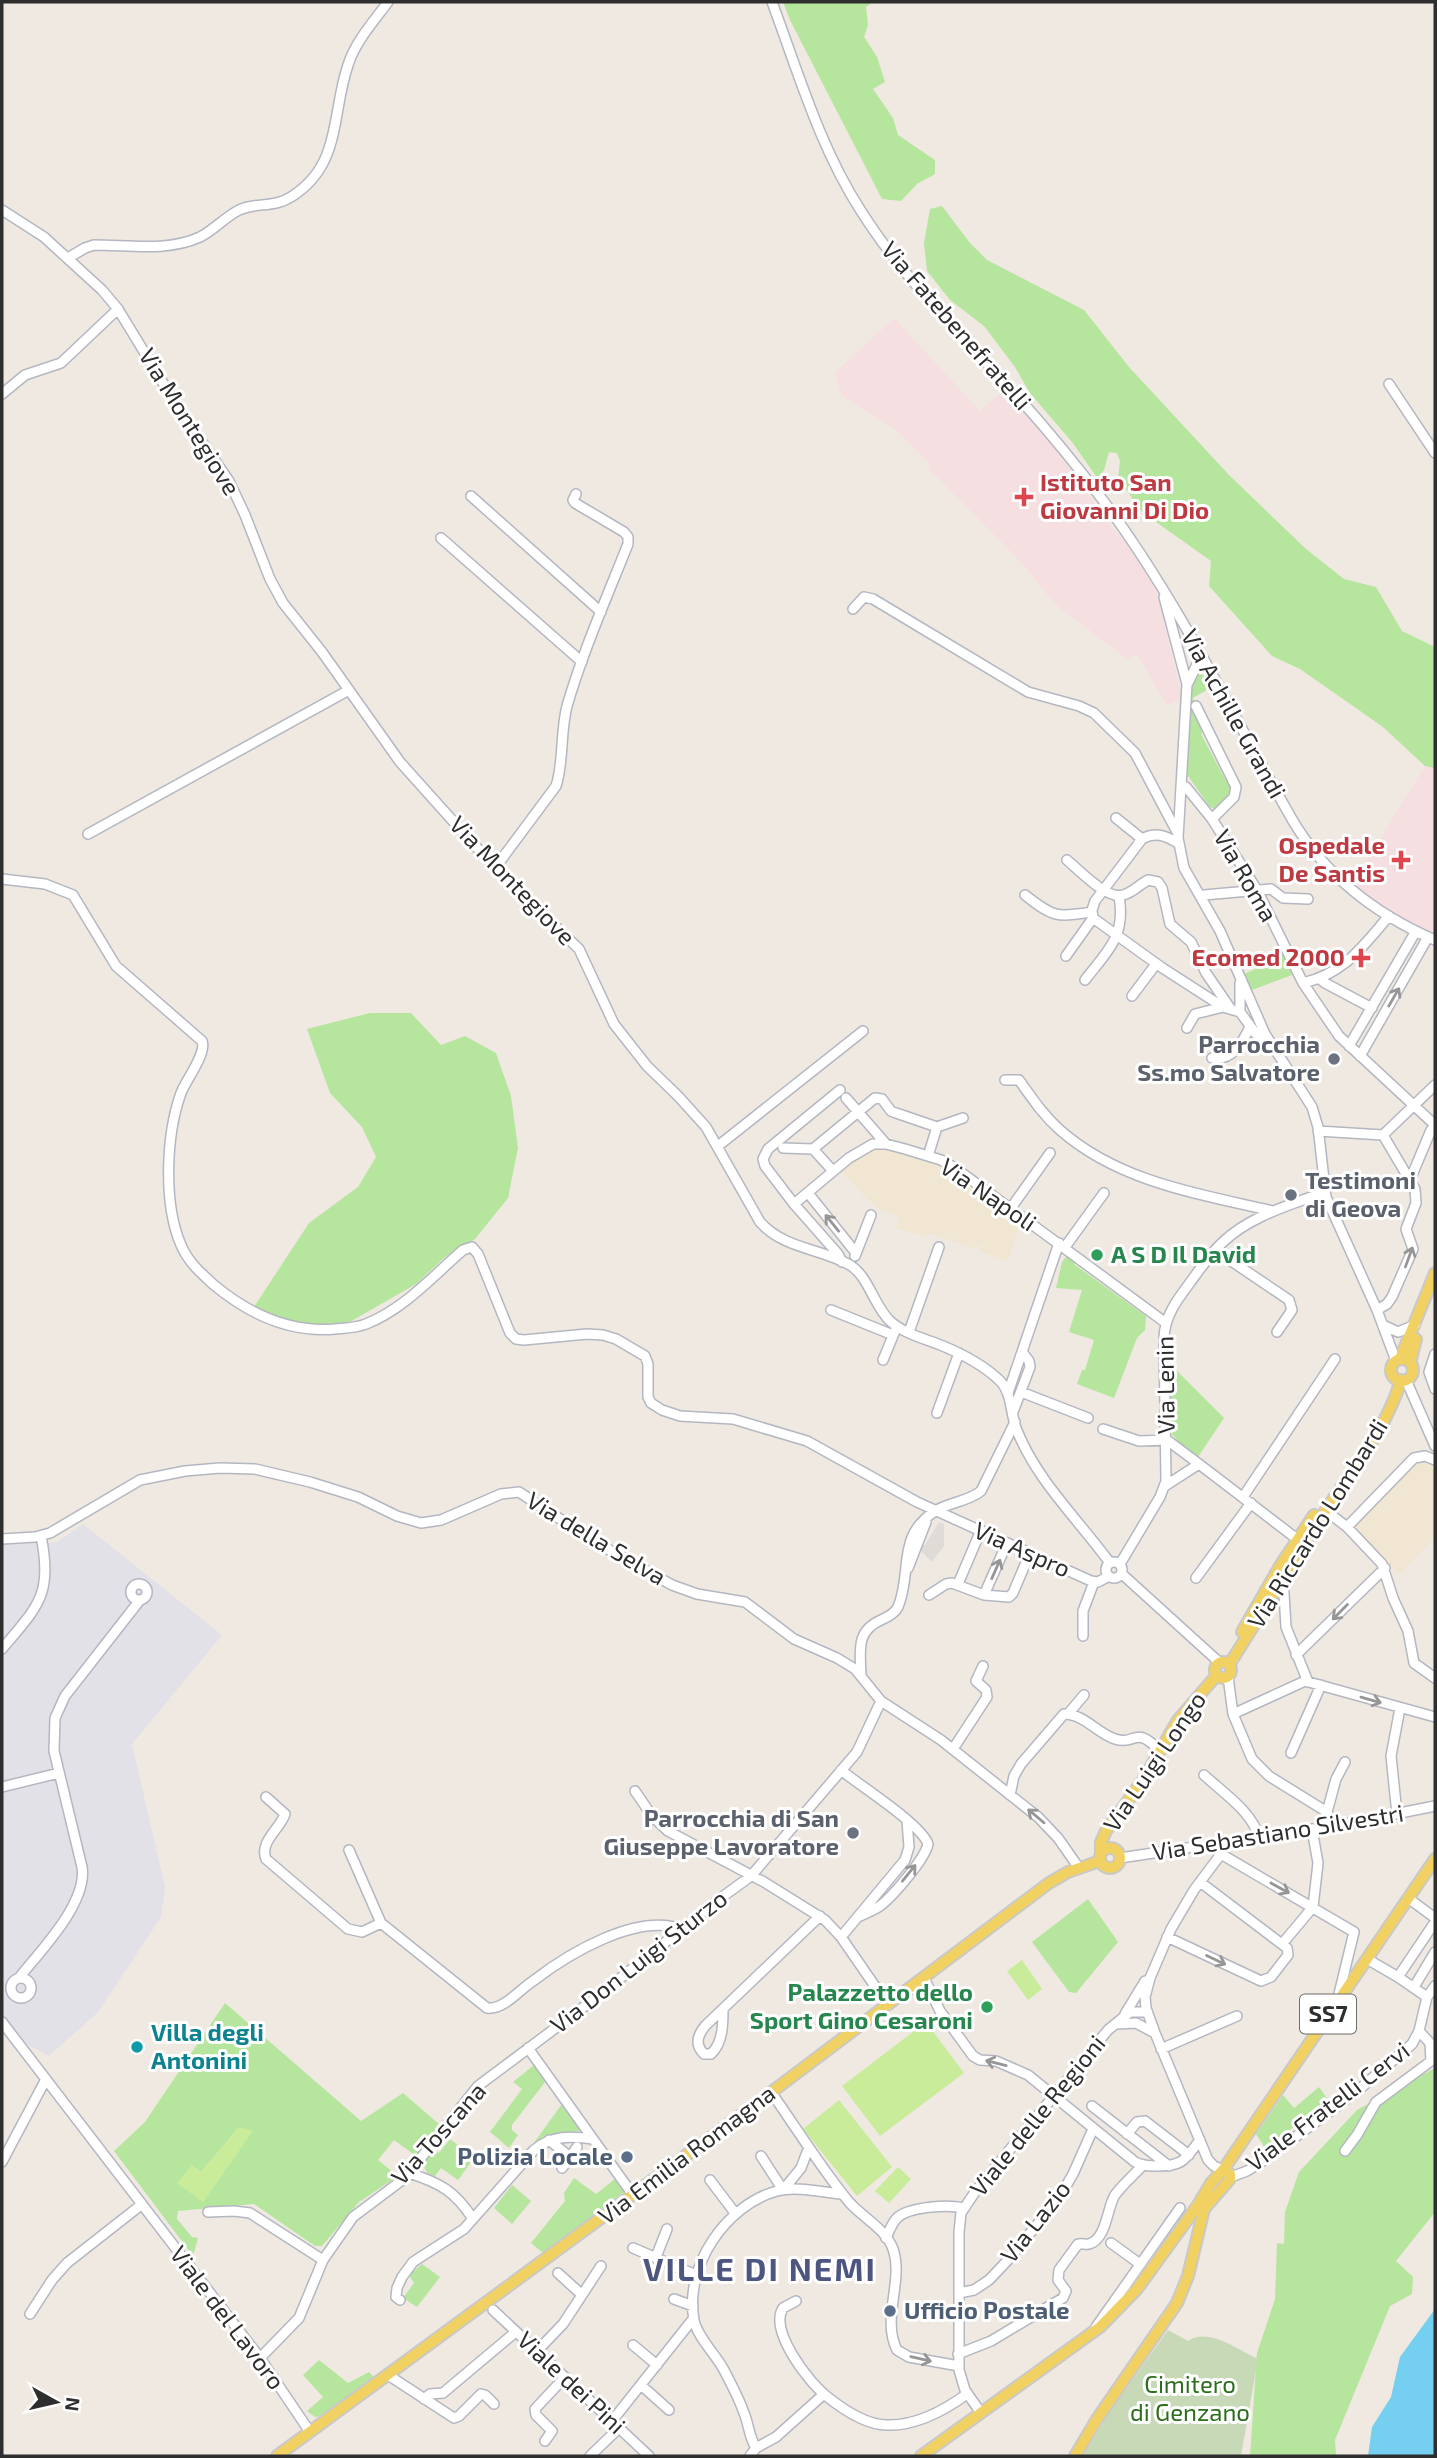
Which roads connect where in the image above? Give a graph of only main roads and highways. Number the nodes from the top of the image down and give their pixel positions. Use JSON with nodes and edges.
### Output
{"nodes":[{"id":1,"x":1435,"y":1273,"type":"edge"},
{"id":2,"x":1435,"y":1289,"type":"edge"},
{"id":3,"x":1402,"y":1361,"type":"junction"},
{"id":4,"x":1400,"y":1379,"type":"junction"},
{"id":5,"x":1223,"y":1670,"type":"junction"},
{"id":6,"x":1103,"y":1854,"type":"junction"},
{"id":7,"x":1435,"y":1859,"type":"edge"},
{"id":8,"x":1201,"y":2207,"type":"junction"},
{"id":9,"x":277,"y":2456,"type":"edge"},
{"id":10,"x":921,"y":2456,"type":"edge"},
{"id":11,"x":1075,"y":2456,"type":"edge"}],
"edges":[{"from":1,"to":3,"type":"main road"},
{"from":2,"to":3,"type":"main road"},
{"from":3,"to":4,"type":"main road"},
{"from":3,"to":4,"type":"main road"},
{"from":4,"to":5,"type":"main road","name":"Via Riccardo Lombardi"},
{"from":4,"to":5,"type":"main road","name":"Via Riccardo Lombardi"},
{"from":5,"to":6,"type":"main road","name":"Via Luigi Longo"},
{"from":5,"to":6,"type":"main road","name":"Via Luigi Longo"},
{"from":6,"to":6,"type":"main road"},
{"from":6,"to":9,"type":"main road","name":"Via Emilia Romagna"},
{"from":7,"to":8,"type":"main road","number":"SS7"},
{"from":8,"to":10,"type":"main road","number":"SS7"},
{"from":8,"to":11,"type":"main road"}]}
